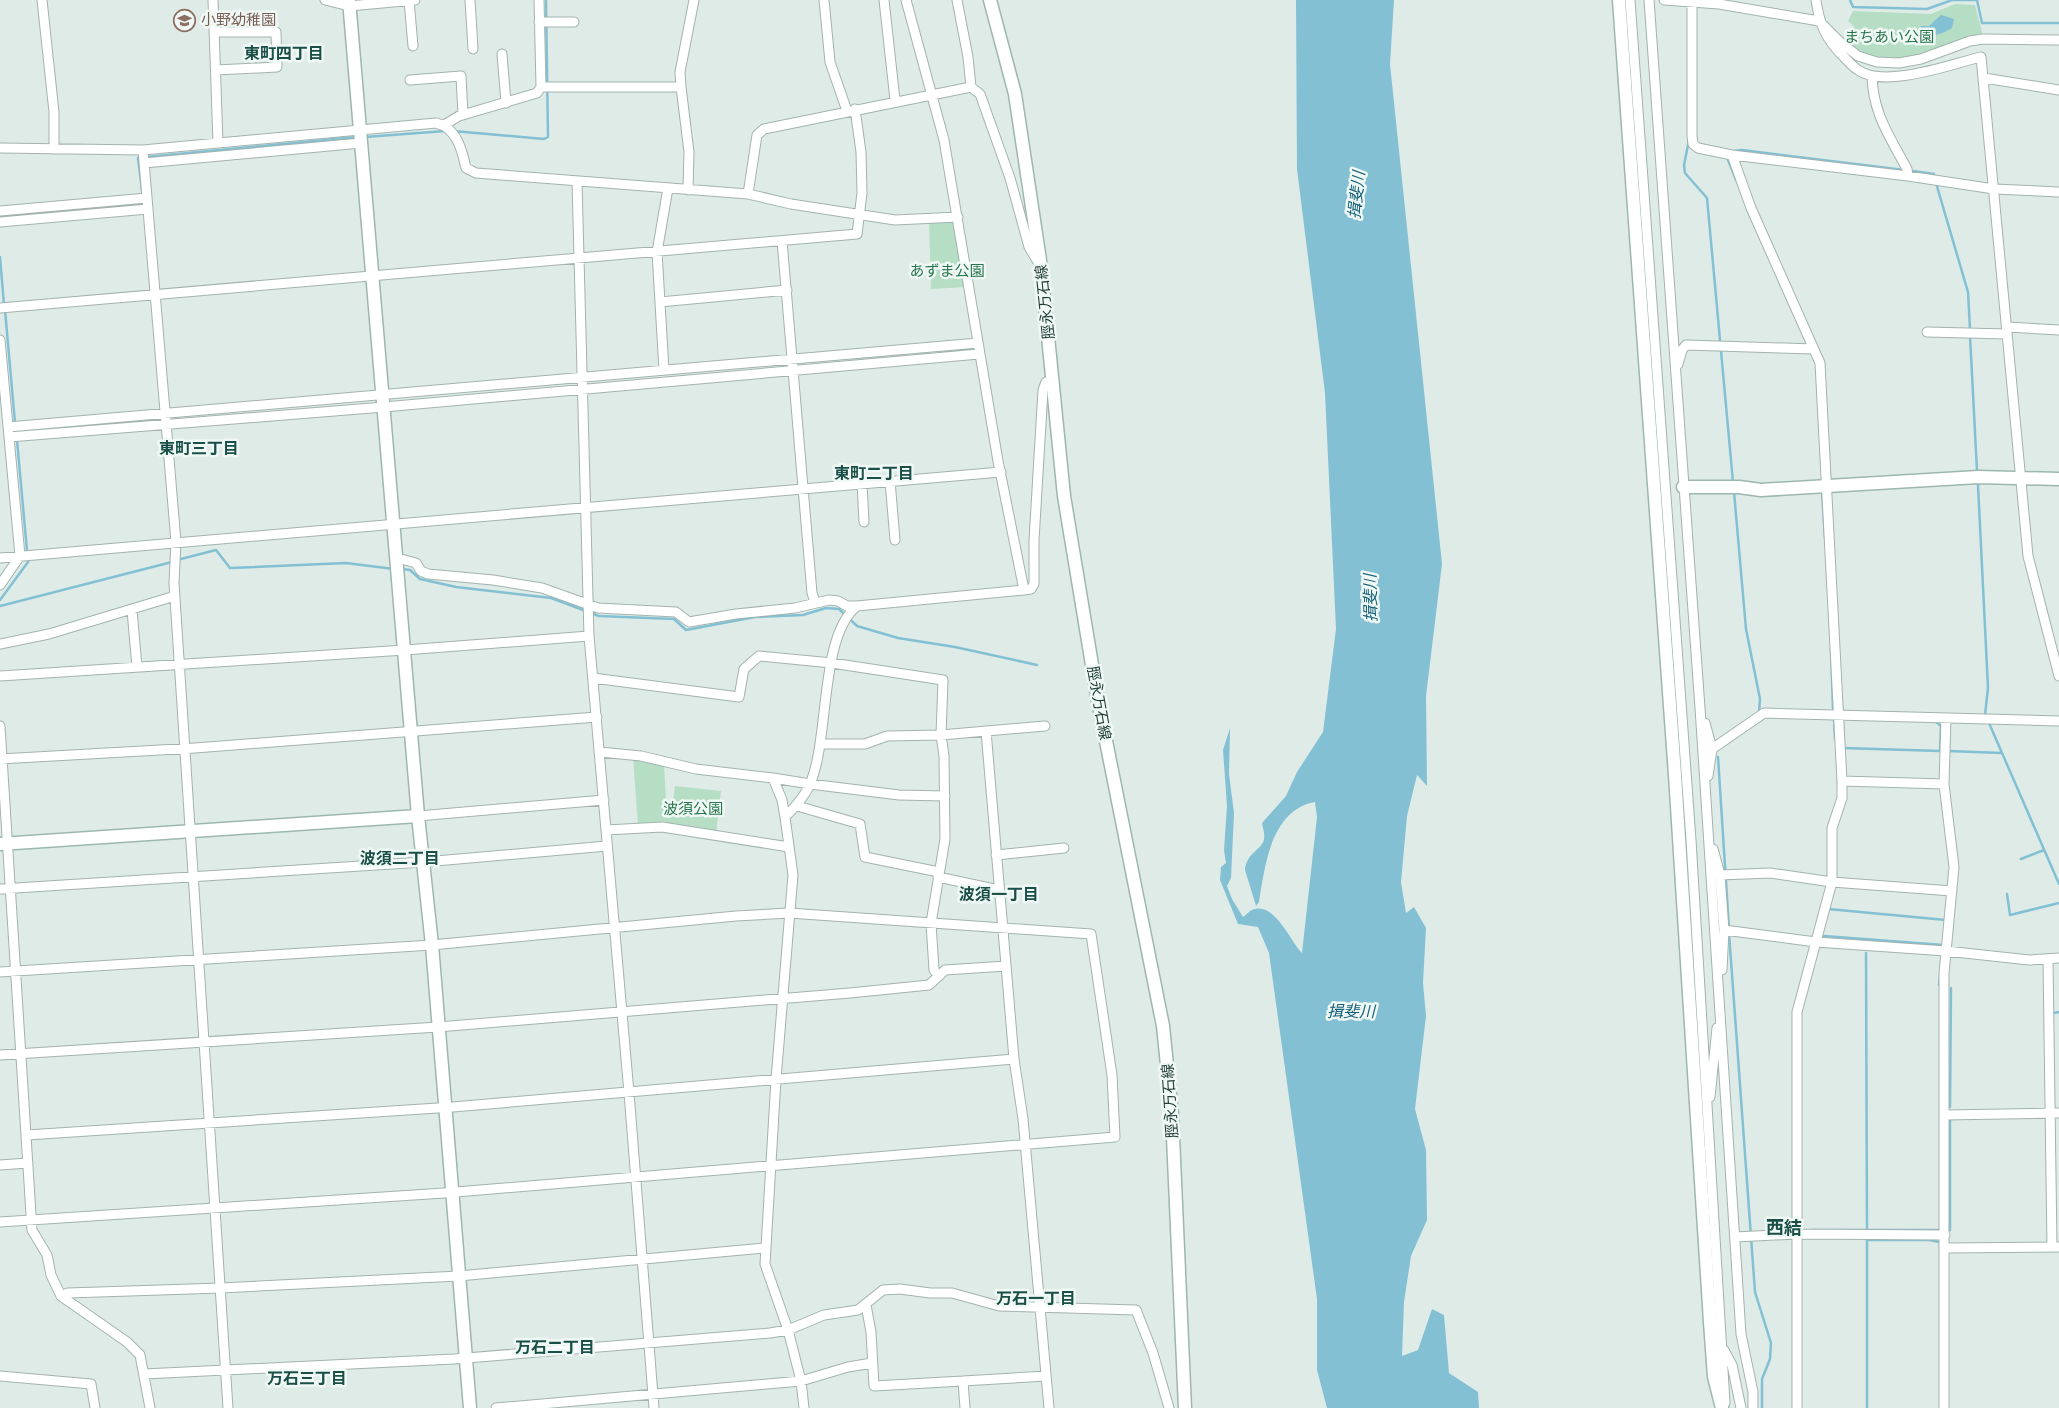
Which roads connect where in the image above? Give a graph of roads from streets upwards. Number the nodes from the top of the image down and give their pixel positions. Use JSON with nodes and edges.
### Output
{"nodes":[{"id":1,"x":42,"y":0,"type":"edge"},
{"id":2,"x":213,"y":0,"type":"edge"},
{"id":3,"x":326,"y":0,"type":"edge"},
{"id":4,"x":409,"y":0,"type":"edge"},
{"id":5,"x":415,"y":0,"type":"edge"},
{"id":6,"x":470,"y":0,"type":"edge"},
{"id":7,"x":539,"y":0,"type":"edge"},
{"id":8,"x":694,"y":0,"type":"edge"},
{"id":9,"x":824,"y":0,"type":"edge"},
{"id":10,"x":884,"y":0,"type":"edge"},
{"id":11,"x":906,"y":0,"type":"edge"},
{"id":12,"x":957,"y":0,"type":"edge"},
{"id":13,"x":990,"y":0,"type":"edge"},
{"id":14,"x":1619,"y":0,"type":"edge"},
{"id":15,"x":1630,"y":0,"type":"edge"},
{"id":16,"x":1649,"y":0,"type":"edge"},
{"id":17,"x":1664,"y":0,"type":"edge"},
{"id":18,"x":1816,"y":0,"type":"edge"},
{"id":19,"x":1692,"y":1,"type":"edge"},
{"id":20,"x":349,"y":3,"type":"edge"},
{"id":21,"x":1819,"y":21,"type":"junction"},
{"id":22,"x":539,"y":22,"type":"junction"},
{"id":23,"x":574,"y":22,"type":"dead end"},
{"id":24,"x":214,"y":32,"type":"junction"},
{"id":25,"x":2059,"y":40,"type":"edge"},
{"id":26,"x":412,"y":46,"type":"dead end"},
{"id":27,"x":473,"y":49,"type":"dead end"},
{"id":28,"x":502,"y":54,"type":"dead end"},
{"id":29,"x":216,"y":70,"type":"junction"},
{"id":30,"x":1872,"y":76,"type":"junction"},
{"id":31,"x":1984,"y":78,"type":"junction"},
{"id":32,"x":410,"y":80,"type":"dead end"},
{"id":33,"x":971,"y":86,"type":"junction"},
{"id":34,"x":541,"y":87,"type":"junction"},
{"id":35,"x":681,"y":87,"type":"junction"},
{"id":36,"x":2059,"y":90,"type":"edge"},
{"id":37,"x":932,"y":93,"type":"junction"},
{"id":38,"x":895,"y":100,"type":"junction"},
{"id":39,"x":506,"y":103,"type":"junction"},
{"id":40,"x":851,"y":110,"type":"junction"},
{"id":41,"x":463,"y":115,"type":"junction"},
{"id":42,"x":444,"y":124,"type":"junction"},
{"id":43,"x":360,"y":137,"type":"junction"},
{"id":44,"x":218,"y":143,"type":"junction"},
{"id":45,"x":0,"y":148,"type":"edge"},
{"id":46,"x":54,"y":149,"type":"junction"},
{"id":47,"x":143,"y":150,"type":"junction"},
{"id":48,"x":1732,"y":155,"type":"junction"},
{"id":49,"x":144,"y":163,"type":"junction"},
{"id":50,"x":1908,"y":176,"type":"junction"},
{"id":51,"x":577,"y":182,"type":"junction"},
{"id":52,"x":668,"y":188,"type":"junction"},
{"id":53,"x":1994,"y":189,"type":"junction"},
{"id":54,"x":688,"y":190,"type":"junction"},
{"id":55,"x":2059,"y":192,"type":"edge"},
{"id":56,"x":748,"y":194,"type":"junction"},
{"id":57,"x":147,"y":198,"type":"junction"},
{"id":58,"x":148,"y":209,"type":"junction"},
{"id":59,"x":0,"y":211,"type":"edge"},
{"id":60,"x":858,"y":214,"type":"junction"},
{"id":61,"x":958,"y":217,"type":"junction"},
{"id":62,"x":0,"y":222,"type":"edge"},
{"id":63,"x":782,"y":241,"type":"junction"},
{"id":64,"x":657,"y":252,"type":"junction"},
{"id":65,"x":579,"y":258,"type":"junction"},
{"id":66,"x":1041,"y":267,"type":"junction"},
{"id":67,"x":373,"y":276,"type":"junction"},
{"id":68,"x":786,"y":290,"type":"junction"},
{"id":69,"x":155,"y":296,"type":"junction"},
{"id":70,"x":660,"y":302,"type":"junction"},
{"id":71,"x":0,"y":308,"type":"edge"},
{"id":72,"x":2007,"y":330,"type":"junction"},
{"id":73,"x":2059,"y":330,"type":"edge"},
{"id":74,"x":1927,"y":332,"type":"dead end"},
{"id":75,"x":0,"y":340,"type":"edge"},
{"id":76,"x":978,"y":343,"type":"junction"},
{"id":77,"x":1814,"y":349,"type":"junction"},
{"id":78,"x":980,"y":354,"type":"junction"},
{"id":79,"x":793,"y":360,"type":"junction"},
{"id":80,"x":1675,"y":364,"type":"junction"},
{"id":81,"x":664,"y":370,"type":"junction"},
{"id":82,"x":794,"y":370,"type":"junction"},
{"id":83,"x":581,"y":377,"type":"junction"},
{"id":84,"x":1053,"y":380,"type":"junction"},
{"id":85,"x":581,"y":388,"type":"junction"},
{"id":86,"x":384,"y":401,"type":"junction"},
{"id":87,"x":165,"y":412,"type":"junction"},
{"id":88,"x":166,"y":424,"type":"junction"},
{"id":89,"x":8,"y":427,"type":"junction"},
{"id":90,"x":8,"y":437,"type":"junction"},
{"id":91,"x":1000,"y":472,"type":"junction"},
{"id":92,"x":2021,"y":477,"type":"junction"},
{"id":93,"x":2059,"y":479,"type":"edge"},
{"id":94,"x":890,"y":481,"type":"junction"},
{"id":95,"x":862,"y":483,"type":"junction"},
{"id":96,"x":1683,"y":487,"type":"junction"},
{"id":97,"x":1826,"y":487,"type":"junction"},
{"id":98,"x":804,"y":488,"type":"junction"},
{"id":99,"x":586,"y":507,"type":"junction"},
{"id":100,"x":864,"y":522,"type":"dead end"},
{"id":101,"x":394,"y":523,"type":"junction"},
{"id":102,"x":895,"y":540,"type":"dead end"},
{"id":103,"x":176,"y":542,"type":"junction"},
{"id":104,"x":20,"y":556,"type":"junction"},
{"id":105,"x":0,"y":558,"type":"edge"},
{"id":106,"x":397,"y":558,"type":"junction"},
{"id":107,"x":0,"y":585,"type":"edge"},
{"id":108,"x":1024,"y":590,"type":"junction"},
{"id":109,"x":176,"y":596,"type":"junction"},
{"id":110,"x":815,"y":602,"type":"junction"},
{"id":111,"x":588,"y":604,"type":"junction"},
{"id":112,"x":857,"y":606,"type":"junction"},
{"id":113,"x":132,"y":610,"type":"junction"},
{"id":114,"x":589,"y":636,"type":"junction"},
{"id":115,"x":0,"y":644,"type":"edge"},
{"id":116,"x":405,"y":650,"type":"junction"},
{"id":117,"x":2056,"y":653,"type":"edge"},
{"id":118,"x":832,"y":663,"type":"junction"},
{"id":119,"x":180,"y":664,"type":"junction"},
{"id":120,"x":137,"y":667,"type":"junction"},
{"id":121,"x":0,"y":676,"type":"edge"},
{"id":122,"x":2059,"y":676,"type":"edge"},
{"id":123,"x":593,"y":678,"type":"junction"},
{"id":124,"x":1700,"y":708,"type":"junction"},
{"id":125,"x":1838,"y":714,"type":"junction"},
{"id":126,"x":597,"y":717,"type":"junction"},
{"id":127,"x":1946,"y":718,"type":"junction"},
{"id":128,"x":2059,"y":721,"type":"edge"},
{"id":129,"x":0,"y":726,"type":"edge"},
{"id":130,"x":1045,"y":726,"type":"dead end"},
{"id":131,"x":986,"y":730,"type":"junction"},
{"id":132,"x":412,"y":733,"type":"junction"},
{"id":133,"x":941,"y":735,"type":"junction"},
{"id":134,"x":820,"y":744,"type":"junction"},
{"id":135,"x":185,"y":747,"type":"junction"},
{"id":136,"x":1712,"y":749,"type":"junction"},
{"id":137,"x":600,"y":752,"type":"junction"},
{"id":138,"x":1,"y":759,"type":"edge"},
{"id":139,"x":773,"y":778,"type":"junction"},
{"id":140,"x":1842,"y":781,"type":"junction"},
{"id":141,"x":810,"y":784,"type":"junction"},
{"id":142,"x":1944,"y":784,"type":"junction"},
{"id":143,"x":1705,"y":791,"type":"junction"},
{"id":144,"x":945,"y":796,"type":"junction"},
{"id":145,"x":604,"y":800,"type":"junction"},
{"id":146,"x":797,"y":806,"type":"junction"},
{"id":147,"x":418,"y":816,"type":"junction"},
{"id":148,"x":785,"y":817,"type":"junction"},
{"id":149,"x":606,"y":830,"type":"junction"},
{"id":150,"x":192,"y":831,"type":"junction"},
{"id":151,"x":1708,"y":835,"type":"junction"},
{"id":152,"x":4,"y":844,"type":"edge"},
{"id":153,"x":607,"y":846,"type":"junction"},
{"id":154,"x":789,"y":847,"type":"junction"},
{"id":155,"x":1064,"y":848,"type":"dead end"},
{"id":156,"x":996,"y":855,"type":"junction"},
{"id":157,"x":424,"y":862,"type":"junction"},
{"id":158,"x":938,"y":875,"type":"junction"},
{"id":159,"x":1720,"y":875,"type":"junction"},
{"id":160,"x":194,"y":876,"type":"junction"},
{"id":161,"x":1832,"y":882,"type":"junction"},
{"id":162,"x":0,"y":889,"type":"edge"},
{"id":163,"x":10,"y":889,"type":"junction"},
{"id":164,"x":999,"y":890,"type":"junction"},
{"id":165,"x":1952,"y":892,"type":"junction"},
{"id":166,"x":789,"y":913,"type":"junction"},
{"id":167,"x":931,"y":923,"type":"junction"},
{"id":168,"x":614,"y":929,"type":"junction"},
{"id":169,"x":1003,"y":929,"type":"junction"},
{"id":170,"x":1724,"y":930,"type":"junction"},
{"id":171,"x":1816,"y":942,"type":"junction"},
{"id":172,"x":432,"y":945,"type":"junction"},
{"id":173,"x":1946,"y":950,"type":"junction"},
{"id":174,"x":2059,"y":958,"type":"edge"},
{"id":175,"x":200,"y":959,"type":"junction"},
{"id":176,"x":2048,"y":960,"type":"junction"},
{"id":177,"x":1006,"y":966,"type":"junction"},
{"id":178,"x":16,"y":971,"type":"junction"},
{"id":179,"x":0,"y":972,"type":"edge"},
{"id":180,"x":939,"y":976,"type":"junction"},
{"id":181,"x":1719,"y":997,"type":"junction"},
{"id":182,"x":782,"y":998,"type":"junction"},
{"id":183,"x":622,"y":1011,"type":"junction"},
{"id":184,"x":438,"y":1027,"type":"junction"},
{"id":185,"x":205,"y":1042,"type":"junction"},
{"id":186,"x":21,"y":1053,"type":"junction"},
{"id":187,"x":0,"y":1055,"type":"edge"},
{"id":188,"x":1014,"y":1060,"type":"junction"},
{"id":189,"x":776,"y":1079,"type":"junction"},
{"id":190,"x":629,"y":1093,"type":"junction"},
{"id":191,"x":444,"y":1108,"type":"junction"},
{"id":192,"x":1707,"y":1110,"type":"junction"},
{"id":193,"x":2055,"y":1113,"type":"edge"},
{"id":194,"x":1945,"y":1115,"type":"junction"},
{"id":195,"x":211,"y":1124,"type":"junction"},
{"id":196,"x":26,"y":1135,"type":"junction"},
{"id":197,"x":1025,"y":1145,"type":"junction"},
{"id":198,"x":28,"y":1163,"type":"junction"},
{"id":199,"x":0,"y":1165,"type":"edge"},
{"id":200,"x":770,"y":1165,"type":"junction"},
{"id":201,"x":636,"y":1177,"type":"junction"},
{"id":202,"x":452,"y":1192,"type":"junction"},
{"id":203,"x":216,"y":1208,"type":"junction"},
{"id":204,"x":31,"y":1220,"type":"junction"},
{"id":205,"x":0,"y":1222,"type":"edge"},
{"id":206,"x":1796,"y":1234,"type":"junction"},
{"id":207,"x":1945,"y":1234,"type":"junction"},
{"id":208,"x":1736,"y":1237,"type":"junction"},
{"id":209,"x":2056,"y":1247,"type":"edge"},
{"id":210,"x":765,"y":1248,"type":"junction"},
{"id":211,"x":1945,"y":1248,"type":"junction"},
{"id":212,"x":642,"y":1260,"type":"junction"},
{"id":213,"x":459,"y":1276,"type":"junction"},
{"id":214,"x":221,"y":1288,"type":"junction"},
{"id":215,"x":61,"y":1296,"type":"junction"},
{"id":216,"x":866,"y":1305,"type":"junction"},
{"id":217,"x":1039,"y":1307,"type":"junction"},
{"id":218,"x":788,"y":1330,"type":"junction"},
{"id":219,"x":649,"y":1342,"type":"junction"},
{"id":220,"x":1723,"y":1347,"type":"junction"},
{"id":221,"x":466,"y":1358,"type":"junction"},
{"id":222,"x":872,"y":1363,"type":"junction"},
{"id":223,"x":226,"y":1369,"type":"junction"},
{"id":224,"x":144,"y":1374,"type":"junction"},
{"id":225,"x":0,"y":1376,"type":"edge"},
{"id":226,"x":1046,"y":1376,"type":"junction"},
{"id":227,"x":801,"y":1381,"type":"junction"},
{"id":228,"x":963,"y":1381,"type":"junction"},
{"id":229,"x":653,"y":1395,"type":"junction"},
{"id":230,"x":95,"y":1408,"type":"edge"},
{"id":231,"x":150,"y":1408,"type":"edge"},
{"id":232,"x":228,"y":1408,"type":"edge"},
{"id":233,"x":470,"y":1408,"type":"edge"},
{"id":234,"x":496,"y":1408,"type":"edge"},
{"id":235,"x":654,"y":1408,"type":"edge"},
{"id":236,"x":804,"y":1408,"type":"edge"},
{"id":237,"x":965,"y":1408,"type":"edge"},
{"id":238,"x":1049,"y":1408,"type":"edge"},
{"id":239,"x":1169,"y":1408,"type":"edge"},
{"id":240,"x":1185,"y":1408,"type":"edge"},
{"id":241,"x":1723,"y":1408,"type":"edge"},
{"id":242,"x":1741,"y":1408,"type":"edge"},
{"id":243,"x":1753,"y":1408,"type":"edge"},
{"id":244,"x":1797,"y":1408,"type":"edge"},
{"id":245,"x":1944,"y":1408,"type":"edge"}],
"edges":[{"from":1,"to":46,"type":"street"},
{"from":2,"to":24,"type":"street"},
{"from":3,"to":20,"type":"street"},
{"from":4,"to":5,"type":"street"},
{"from":4,"to":20,"type":"street"},
{"from":4,"to":26,"type":"street"},
{"from":6,"to":27,"type":"street"},
{"from":7,"to":22,"type":"street"},
{"from":8,"to":35,"type":"street"},
{"from":9,"to":40,"type":"street"},
{"from":10,"to":38,"type":"street"},
{"from":11,"to":37,"type":"street"},
{"from":12,"to":33,"type":"street"},
{"from":13,"to":66,"type":"street","name":"脛永万石線"},
{"from":14,"to":241,"type":"street"},
{"from":15,"to":192,"type":"street"},
{"from":16,"to":80,"type":"street"},
{"from":17,"to":19,"type":"street"},
{"from":18,"to":21,"type":"street"},
{"from":19,"to":21,"type":"street"},
{"from":19,"to":48,"type":"street"},
{"from":20,"to":43,"type":"street"},
{"from":21,"to":25,"type":"street"},
{"from":21,"to":30,"type":"street"},
{"from":22,"to":23,"type":"street"},
{"from":22,"to":34,"type":"street"},
{"from":24,"to":29,"type":"street"},
{"from":24,"to":29,"type":"street"},
{"from":28,"to":39,"type":"street"},
{"from":29,"to":44,"type":"street"},
{"from":30,"to":31,"type":"street"},
{"from":30,"to":50,"type":"street"},
{"from":31,"to":36,"type":"street"},
{"from":31,"to":53,"type":"street"},
{"from":32,"to":41,"type":"street"},
{"from":33,"to":37,"type":"street"},
{"from":33,"to":66,"type":"street"},
{"from":34,"to":35,"type":"street"},
{"from":34,"to":39,"type":"street"},
{"from":35,"to":54,"type":"street"},
{"from":37,"to":38,"type":"street"},
{"from":37,"to":61,"type":"street"},
{"from":38,"to":40,"type":"street"},
{"from":39,"to":41,"type":"street"},
{"from":40,"to":56,"type":"street"},
{"from":40,"to":60,"type":"street"},
{"from":41,"to":42,"type":"street"},
{"from":42,"to":43,"type":"street"},
{"from":42,"to":51,"type":"street"},
{"from":43,"to":44,"type":"street"},
{"from":43,"to":49,"type":"street"},
{"from":43,"to":67,"type":"street"},
{"from":44,"to":47,"type":"street"},
{"from":45,"to":46,"type":"street"},
{"from":46,"to":47,"type":"street"},
{"from":47,"to":49,"type":"street"},
{"from":48,"to":50,"type":"street"},
{"from":48,"to":77,"type":"street"},
{"from":49,"to":57,"type":"street"},
{"from":50,"to":53,"type":"street"},
{"from":51,"to":52,"type":"street"},
{"from":51,"to":65,"type":"street"},
{"from":52,"to":54,"type":"street"},
{"from":52,"to":64,"type":"street"},
{"from":53,"to":55,"type":"street"},
{"from":53,"to":72,"type":"street"},
{"from":54,"to":56,"type":"street"},
{"from":56,"to":60,"type":"street"},
{"from":57,"to":58,"type":"street"},
{"from":57,"to":59,"type":"street"},
{"from":58,"to":62,"type":"street"},
{"from":58,"to":69,"type":"street"},
{"from":60,"to":61,"type":"street"},
{"from":60,"to":63,"type":"street"},
{"from":61,"to":76,"type":"street"},
{"from":63,"to":64,"type":"street"},
{"from":63,"to":68,"type":"street"},
{"from":64,"to":65,"type":"street"},
{"from":64,"to":70,"type":"street"},
{"from":65,"to":67,"type":"street"},
{"from":65,"to":83,"type":"street"},
{"from":66,"to":84,"type":"street","name":"脛永万石線"},
{"from":67,"to":69,"type":"street"},
{"from":67,"to":86,"type":"street"},
{"from":68,"to":70,"type":"street"},
{"from":68,"to":79,"type":"street"},
{"from":69,"to":71,"type":"street"},
{"from":69,"to":87,"type":"street"},
{"from":70,"to":81,"type":"street"},
{"from":72,"to":73,"type":"street"},
{"from":72,"to":74,"type":"street"},
{"from":72,"to":92,"type":"street"},
{"from":75,"to":89,"type":"street"},
{"from":76,"to":78,"type":"street"},
{"from":76,"to":79,"type":"street"},
{"from":77,"to":80,"type":"street"},
{"from":77,"to":97,"type":"street"},
{"from":78,"to":82,"type":"street"},
{"from":78,"to":91,"type":"street"},
{"from":79,"to":81,"type":"street"},
{"from":79,"to":82,"type":"street"},
{"from":80,"to":96,"type":"street"},
{"from":81,"to":83,"type":"street"},
{"from":82,"to":85,"type":"street"},
{"from":82,"to":98,"type":"street"},
{"from":83,"to":85,"type":"street"},
{"from":83,"to":86,"type":"street"},
{"from":84,"to":108,"type":"street"},
{"from":84,"to":240,"type":"street","name":"脛永万石線"},
{"from":85,"to":86,"type":"street"},
{"from":85,"to":99,"type":"street"},
{"from":86,"to":87,"type":"street"},
{"from":86,"to":88,"type":"street"},
{"from":86,"to":101,"type":"street"},
{"from":87,"to":88,"type":"street"},
{"from":87,"to":89,"type":"street"},
{"from":88,"to":90,"type":"street"},
{"from":88,"to":103,"type":"street"},
{"from":89,"to":90,"type":"street"},
{"from":90,"to":104,"type":"street"},
{"from":91,"to":94,"type":"street"},
{"from":91,"to":108,"type":"street"},
{"from":92,"to":93,"type":"street"},
{"from":92,"to":97,"type":"street"},
{"from":92,"to":117,"type":"street"},
{"from":94,"to":95,"type":"street"},
{"from":94,"to":102,"type":"street"},
{"from":95,"to":98,"type":"street"},
{"from":95,"to":100,"type":"street"},
{"from":96,"to":97,"type":"street"},
{"from":96,"to":124,"type":"street"},
{"from":97,"to":125,"type":"street"},
{"from":98,"to":99,"type":"street"},
{"from":98,"to":110,"type":"street"},
{"from":99,"to":101,"type":"street"},
{"from":99,"to":111,"type":"street"},
{"from":101,"to":103,"type":"street"},
{"from":101,"to":106,"type":"street"},
{"from":103,"to":104,"type":"street"},
{"from":103,"to":109,"type":"street"},
{"from":104,"to":105,"type":"street"},
{"from":104,"to":107,"type":"street"},
{"from":106,"to":111,"type":"street"},
{"from":106,"to":116,"type":"street"},
{"from":108,"to":112,"type":"street"},
{"from":109,"to":113,"type":"street"},
{"from":109,"to":119,"type":"street"},
{"from":110,"to":111,"type":"street"},
{"from":110,"to":112,"type":"street"},
{"from":111,"to":114,"type":"street"},
{"from":112,"to":118,"type":"street"},
{"from":113,"to":115,"type":"street"},
{"from":113,"to":120,"type":"street"},
{"from":114,"to":116,"type":"street"},
{"from":114,"to":123,"type":"street"},
{"from":116,"to":119,"type":"street"},
{"from":116,"to":132,"type":"street"},
{"from":117,"to":122,"type":"street"},
{"from":118,"to":123,"type":"street"},
{"from":118,"to":133,"type":"street"},
{"from":118,"to":134,"type":"street"},
{"from":119,"to":120,"type":"street"},
{"from":119,"to":135,"type":"street"},
{"from":120,"to":121,"type":"street"},
{"from":123,"to":126,"type":"street"},
{"from":124,"to":136,"type":"street"},
{"from":124,"to":143,"type":"street"},
{"from":125,"to":127,"type":"street"},
{"from":125,"to":136,"type":"street"},
{"from":125,"to":140,"type":"street"},
{"from":126,"to":132,"type":"street"},
{"from":126,"to":137,"type":"street"},
{"from":127,"to":128,"type":"street"},
{"from":127,"to":142,"type":"street"},
{"from":129,"to":138,"type":"street"},
{"from":130,"to":131,"type":"street"},
{"from":131,"to":133,"type":"street"},
{"from":131,"to":156,"type":"street"},
{"from":132,"to":135,"type":"street"},
{"from":132,"to":147,"type":"street"},
{"from":133,"to":134,"type":"street"},
{"from":133,"to":144,"type":"street"},
{"from":134,"to":141,"type":"street"},
{"from":135,"to":138,"type":"street"},
{"from":135,"to":150,"type":"street"},
{"from":136,"to":143,"type":"street"},
{"from":137,"to":139,"type":"street"},
{"from":137,"to":145,"type":"street"},
{"from":138,"to":152,"type":"street"},
{"from":139,"to":141,"type":"street"},
{"from":139,"to":148,"type":"street"},
{"from":140,"to":142,"type":"street"},
{"from":140,"to":161,"type":"street"},
{"from":141,"to":144,"type":"street"},
{"from":141,"to":146,"type":"street"},
{"from":142,"to":165,"type":"street"},
{"from":143,"to":151,"type":"street"},
{"from":144,"to":158,"type":"street"},
{"from":145,"to":147,"type":"street"},
{"from":145,"to":149,"type":"street"},
{"from":146,"to":148,"type":"street"},
{"from":146,"to":158,"type":"street"},
{"from":147,"to":150,"type":"street"},
{"from":147,"to":157,"type":"street"},
{"from":148,"to":154,"type":"street"},
{"from":149,"to":153,"type":"street"},
{"from":149,"to":154,"type":"street"},
{"from":150,"to":152,"type":"street"},
{"from":150,"to":160,"type":"street"},
{"from":151,"to":159,"type":"street"},
{"from":151,"to":181,"type":"street"},
{"from":152,"to":163,"type":"street"},
{"from":153,"to":157,"type":"street"},
{"from":153,"to":168,"type":"street"},
{"from":154,"to":166,"type":"street"},
{"from":155,"to":156,"type":"street"},
{"from":156,"to":164,"type":"street"},
{"from":157,"to":160,"type":"street"},
{"from":157,"to":172,"type":"street"},
{"from":158,"to":164,"type":"street"},
{"from":158,"to":167,"type":"street"},
{"from":159,"to":161,"type":"street"},
{"from":159,"to":170,"type":"street"},
{"from":160,"to":163,"type":"street"},
{"from":160,"to":175,"type":"street"},
{"from":161,"to":165,"type":"street"},
{"from":161,"to":171,"type":"street"},
{"from":162,"to":163,"type":"street"},
{"from":163,"to":178,"type":"street"},
{"from":164,"to":169,"type":"street"},
{"from":165,"to":173,"type":"street"},
{"from":166,"to":167,"type":"street"},
{"from":166,"to":168,"type":"street"},
{"from":166,"to":182,"type":"street"},
{"from":167,"to":169,"type":"street"},
{"from":167,"to":180,"type":"street"},
{"from":168,"to":172,"type":"street"},
{"from":168,"to":183,"type":"street"},
{"from":169,"to":177,"type":"street"},
{"from":169,"to":197,"type":"street"},
{"from":170,"to":171,"type":"street"},
{"from":170,"to":181,"type":"street"},
{"from":171,"to":173,"type":"street"},
{"from":171,"to":206,"type":"street"},
{"from":172,"to":175,"type":"street"},
{"from":172,"to":184,"type":"street"},
{"from":173,"to":176,"type":"street"},
{"from":173,"to":194,"type":"street"},
{"from":174,"to":176,"type":"street"},
{"from":175,"to":178,"type":"street"},
{"from":175,"to":185,"type":"street"},
{"from":176,"to":193,"type":"street"},
{"from":177,"to":180,"type":"street"},
{"from":177,"to":188,"type":"street"},
{"from":178,"to":179,"type":"street"},
{"from":178,"to":186,"type":"street"},
{"from":180,"to":182,"type":"street"},
{"from":181,"to":192,"type":"street"},
{"from":181,"to":208,"type":"street"},
{"from":182,"to":183,"type":"street"},
{"from":182,"to":189,"type":"street"},
{"from":183,"to":184,"type":"street"},
{"from":183,"to":190,"type":"street"},
{"from":184,"to":185,"type":"street"},
{"from":184,"to":191,"type":"street"},
{"from":185,"to":186,"type":"street"},
{"from":185,"to":195,"type":"street"},
{"from":186,"to":187,"type":"street"},
{"from":186,"to":196,"type":"street"},
{"from":188,"to":189,"type":"street"},
{"from":188,"to":197,"type":"street"},
{"from":189,"to":190,"type":"street"},
{"from":189,"to":200,"type":"street"},
{"from":190,"to":191,"type":"street"},
{"from":190,"to":201,"type":"street"},
{"from":191,"to":195,"type":"street"},
{"from":191,"to":202,"type":"street"},
{"from":192,"to":220,"type":"street"},
{"from":193,"to":194,"type":"street"},
{"from":193,"to":209,"type":"street"},
{"from":194,"to":207,"type":"street"},
{"from":195,"to":196,"type":"street"},
{"from":195,"to":203,"type":"street"},
{"from":196,"to":198,"type":"street"},
{"from":197,"to":200,"type":"street"},
{"from":197,"to":217,"type":"street"},
{"from":198,"to":199,"type":"street"},
{"from":198,"to":204,"type":"street"},
{"from":200,"to":201,"type":"street"},
{"from":200,"to":210,"type":"street"},
{"from":201,"to":202,"type":"street"},
{"from":201,"to":212,"type":"street"},
{"from":202,"to":203,"type":"street"},
{"from":202,"to":213,"type":"street"},
{"from":203,"to":204,"type":"street"},
{"from":203,"to":214,"type":"street"},
{"from":204,"to":205,"type":"street"},
{"from":204,"to":215,"type":"street"},
{"from":206,"to":207,"type":"street"},
{"from":206,"to":208,"type":"street"},
{"from":206,"to":244,"type":"street"},
{"from":207,"to":211,"type":"street"},
{"from":208,"to":243,"type":"street"},
{"from":209,"to":211,"type":"street"},
{"from":210,"to":212,"type":"street"},
{"from":210,"to":218,"type":"street"},
{"from":211,"to":245,"type":"street"},
{"from":212,"to":213,"type":"street"},
{"from":212,"to":219,"type":"street"},
{"from":213,"to":214,"type":"street"},
{"from":213,"to":221,"type":"street"},
{"from":214,"to":215,"type":"street"},
{"from":214,"to":223,"type":"street"},
{"from":215,"to":224,"type":"street"},
{"from":216,"to":217,"type":"street"},
{"from":216,"to":218,"type":"street"},
{"from":216,"to":222,"type":"street"},
{"from":217,"to":226,"type":"street"},
{"from":217,"to":239,"type":"street"},
{"from":218,"to":219,"type":"street"},
{"from":218,"to":227,"type":"street"},
{"from":219,"to":221,"type":"street"},
{"from":219,"to":229,"type":"street"},
{"from":220,"to":241,"type":"street"},
{"from":220,"to":242,"type":"street"},
{"from":221,"to":223,"type":"street"},
{"from":221,"to":233,"type":"street"},
{"from":222,"to":227,"type":"street"},
{"from":222,"to":228,"type":"street"},
{"from":223,"to":224,"type":"street"},
{"from":223,"to":232,"type":"street"},
{"from":224,"to":231,"type":"street"},
{"from":225,"to":230,"type":"street"},
{"from":226,"to":228,"type":"street"},
{"from":226,"to":238,"type":"street"},
{"from":227,"to":229,"type":"street"},
{"from":227,"to":236,"type":"street"},
{"from":228,"to":237,"type":"street"},
{"from":229,"to":234,"type":"street"},
{"from":229,"to":235,"type":"street"}]}
